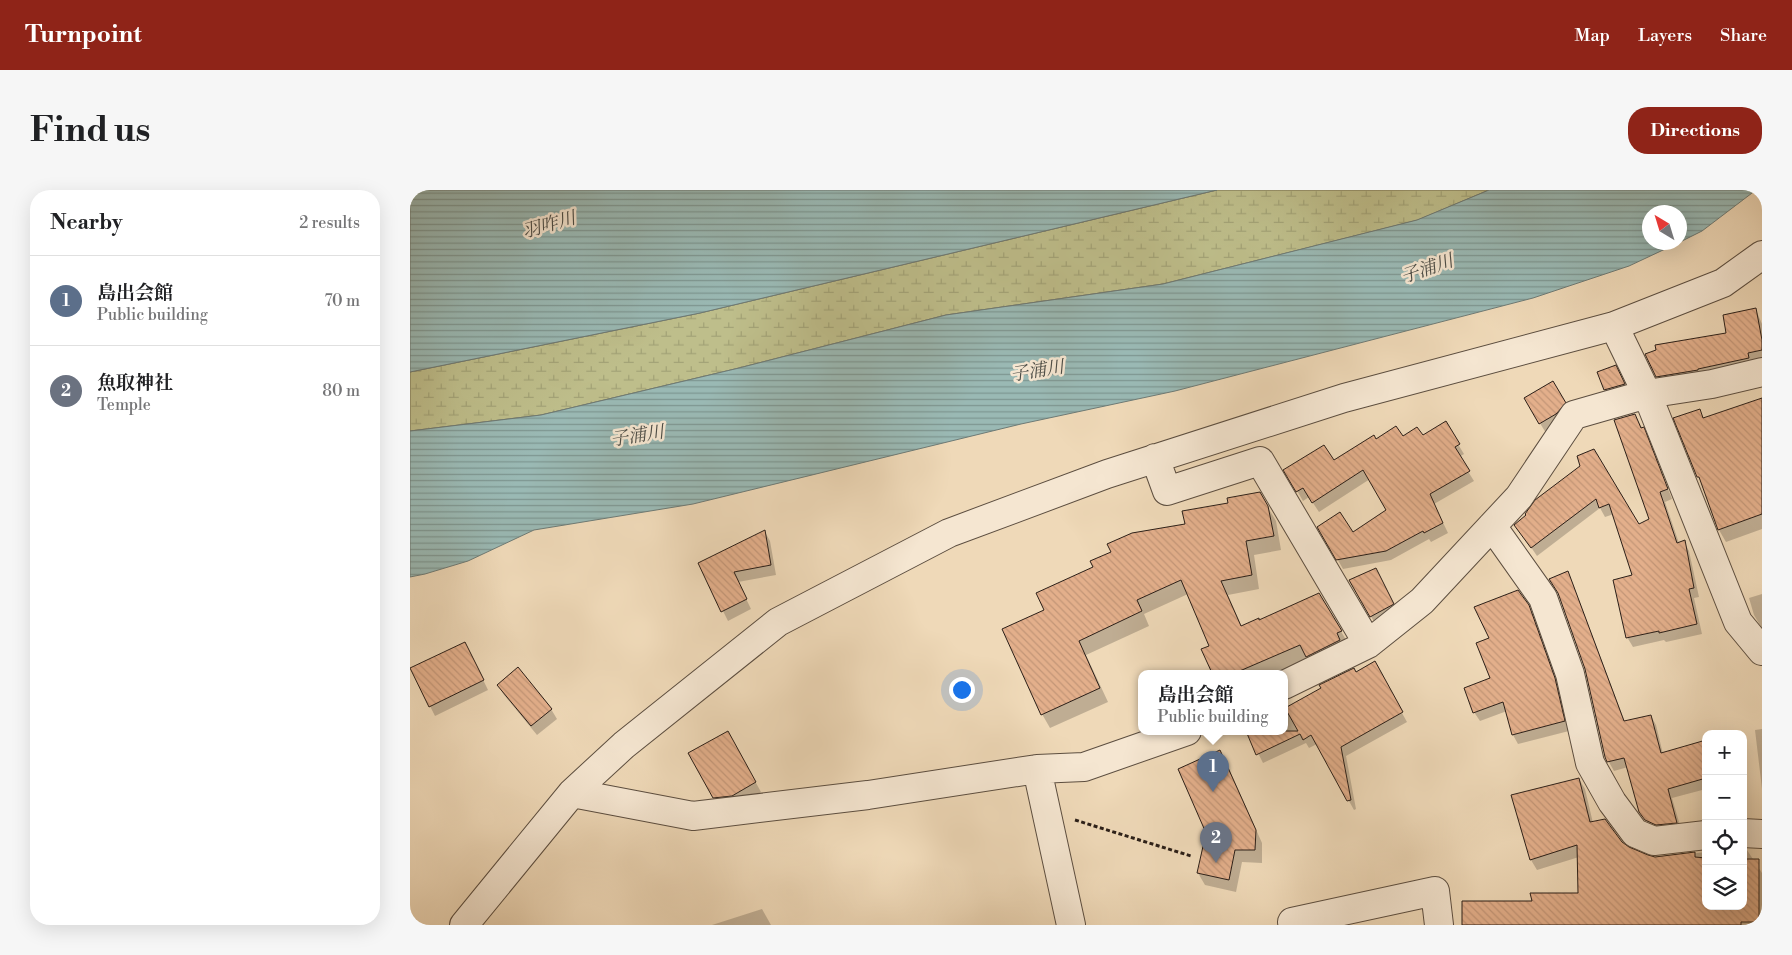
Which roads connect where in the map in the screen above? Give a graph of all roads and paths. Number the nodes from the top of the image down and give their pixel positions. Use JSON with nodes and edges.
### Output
{"nodes":[{"id":1,"x":1762,"y":255,"type":"edge"},
{"id":2,"x":1614,"y":326,"type":"junction"},
{"id":3,"x":1762,"y":372,"type":"edge"},
{"id":4,"x":1647,"y":394,"type":"junction"},
{"id":5,"x":1156,"y":458,"type":"junction"},
{"id":6,"x":1492,"y":526,"type":"junction"},
{"id":7,"x":1368,"y":644,"type":"junction"},
{"id":8,"x":1762,"y":651,"type":"edge"},
{"id":9,"x":1288,"y":683,"type":"edge"},
{"id":10,"x":1176,"y":735,"type":"edge"},
{"id":11,"x":1036,"y":769,"type":"junction"},
{"id":12,"x":572,"y":793,"type":"junction"},
{"id":13,"x":1046,"y":810,"type":"junction"},
{"id":14,"x":1747,"y":833,"type":"edge"},
{"id":15,"x":1762,"y":834,"type":"edge"},
{"id":16,"x":1702,"y":835,"type":"edge"},
{"id":17,"x":1191,"y":856,"type":"dead end"},
{"id":18,"x":1292,"y":922,"type":"dead end"},
{"id":19,"x":464,"y":925,"type":"edge"},
{"id":20,"x":1071,"y":925,"type":"edge"},
{"id":21,"x":1439,"y":925,"type":"edge"}],
"edges":[{"from":1,"to":2,"type":"street"},
{"from":2,"to":4,"type":"street"},
{"from":2,"to":5,"type":"street"},
{"from":3,"to":4,"type":"street"},
{"from":4,"to":6,"type":"street"},
{"from":4,"to":8,"type":"street"},
{"from":5,"to":7,"type":"street"},
{"from":5,"to":12,"type":"street"},
{"from":6,"to":7,"type":"street"},
{"from":6,"to":16,"type":"street"},
{"from":7,"to":9,"type":"street"},
{"from":10,"to":11,"type":"street"},
{"from":11,"to":12,"type":"street"},
{"from":11,"to":13,"type":"street"},
{"from":12,"to":19,"type":"street"},
{"from":13,"to":17,"type":"path"},
{"from":13,"to":20,"type":"street"},
{"from":14,"to":15,"type":"street"},
{"from":18,"to":21,"type":"street"}]}
